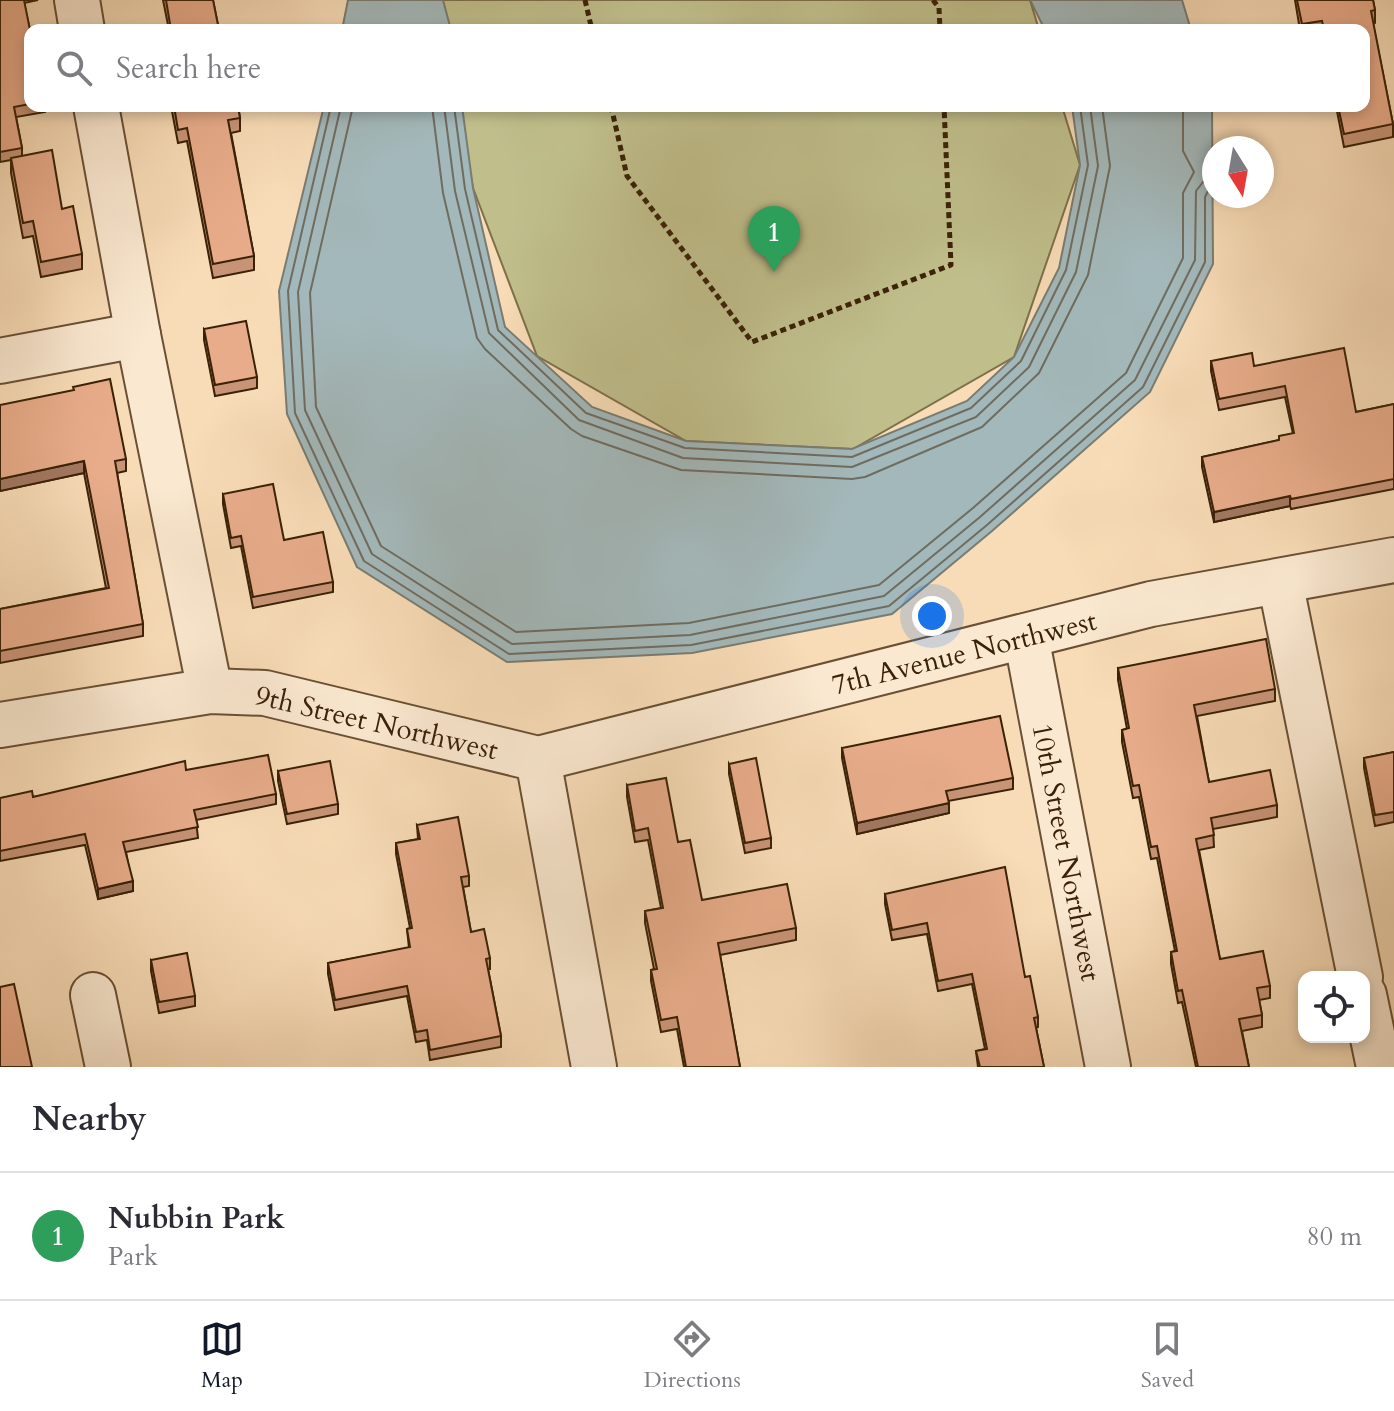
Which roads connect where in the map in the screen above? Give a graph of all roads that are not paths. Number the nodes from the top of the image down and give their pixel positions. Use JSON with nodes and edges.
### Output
{"nodes":[{"id":1,"x":77,"y":0,"type":"edge"},
{"id":2,"x":81,"y":24,"type":"edge"},
{"id":3,"x":97,"y":112,"type":"edge"},
{"id":4,"x":138,"y":335,"type":"junction"},
{"id":5,"x":0,"y":361,"type":"edge"},
{"id":6,"x":1394,"y":560,"type":"edge"},
{"id":7,"x":1280,"y":581,"type":"junction"},
{"id":8,"x":1026,"y":636,"type":"junction"},
{"id":9,"x":210,"y":691,"type":"junction"},
{"id":10,"x":0,"y":725,"type":"edge"},
{"id":11,"x":538,"y":759,"type":"junction"},
{"id":12,"x":1359,"y":971,"type":"edge"},
{"id":13,"x":93,"y":995,"type":"dead end"},
{"id":14,"x":1370,"y":1024,"type":"edge"},
{"id":15,"x":108,"y":1067,"type":"edge"},
{"id":16,"x":594,"y":1067,"type":"edge"},
{"id":17,"x":1108,"y":1067,"type":"edge"},
{"id":18,"x":1379,"y":1067,"type":"edge"}],
"edges":[{"from":1,"to":2,"type":"street"},
{"from":3,"to":4,"type":"street"},
{"from":4,"to":5,"type":"street"},
{"from":4,"to":9,"type":"street"},
{"from":6,"to":7,"type":"street","name":"7th Avenue Northwest"},
{"from":7,"to":8,"type":"street","name":"7th Avenue Northwest"},
{"from":7,"to":12,"type":"street"},
{"from":8,"to":11,"type":"street","name":"7th Avenue Northwest"},
{"from":8,"to":17,"type":"street","name":"10th Street Northwest"},
{"from":9,"to":10,"type":"street"},
{"from":9,"to":11,"type":"street","name":"9th Street Northwest"},
{"from":11,"to":16,"type":"street","name":"9th Street Northwest"},
{"from":13,"to":15,"type":"street"},
{"from":14,"to":18,"type":"street"}]}
